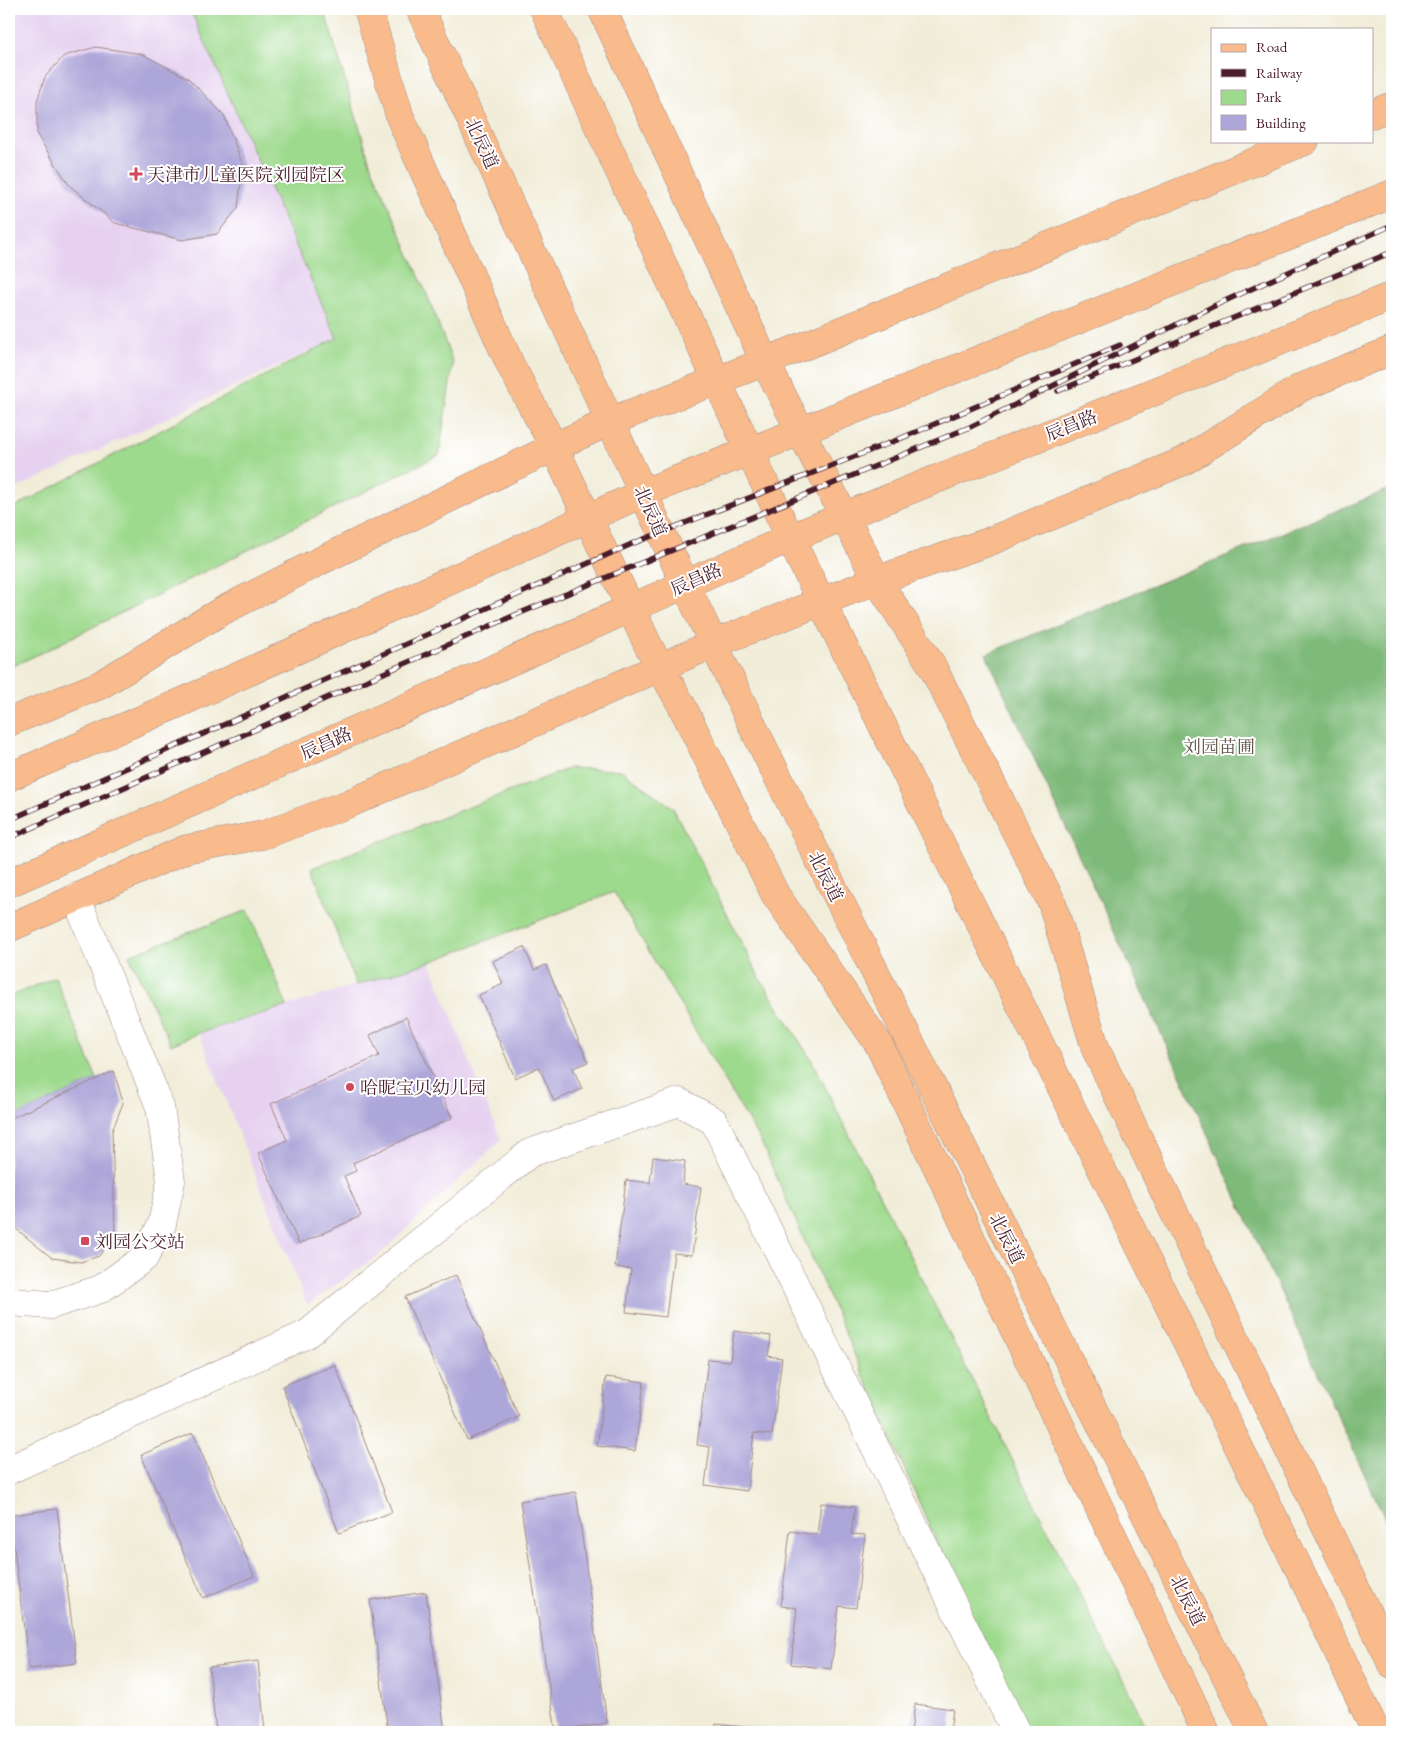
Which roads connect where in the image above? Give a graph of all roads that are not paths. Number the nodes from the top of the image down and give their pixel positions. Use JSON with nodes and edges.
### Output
{"nodes":[{"id":1,"x":368,"y":9,"type":"edge"},
{"id":2,"x":420,"y":9,"type":"edge"},
{"id":3,"x":544,"y":9,"type":"edge"},
{"id":4,"x":602,"y":9,"type":"edge"},
{"id":5,"x":1392,"y":106,"type":"edge"},
{"id":6,"x":1374,"y":113,"type":"edge"},
{"id":7,"x":1303,"y":142,"type":"edge"},
{"id":8,"x":1392,"y":194,"type":"edge"},
{"id":9,"x":1392,"y":296,"type":"edge"},
{"id":10,"x":1392,"y":350,"type":"edge"},
{"id":11,"x":765,"y":362,"type":"junction"},
{"id":12,"x":718,"y":380,"type":"junction"},
{"id":13,"x":611,"y":421,"type":"junction"},
{"id":14,"x":802,"y":431,"type":"junction"},
{"id":15,"x":554,"y":446,"type":"junction"},
{"id":16,"x":749,"y":450,"type":"junction"},
{"id":17,"x":643,"y":492,"type":"junction"},
{"id":18,"x":844,"y":516,"type":"junction"},
{"id":19,"x":588,"y":518,"type":"junction"},
{"id":20,"x":790,"y":538,"type":"junction"},
{"id":21,"x":877,"y":580,"type":"junction"},
{"id":22,"x":685,"y":584,"type":"junction"},
{"id":23,"x":822,"y":602,"type":"junction"},
{"id":24,"x":630,"y":608,"type":"junction"},
{"id":25,"x":713,"y":644,"type":"junction"},
{"id":26,"x":660,"y":666,"type":"junction"},
{"id":27,"x":9,"y":722,"type":"edge"},
{"id":28,"x":9,"y":777,"type":"edge"},
{"id":29,"x":9,"y":883,"type":"edge"},
{"id":30,"x":76,"y":897,"type":"junction"},
{"id":31,"x":9,"y":928,"type":"edge"},
{"id":32,"x":9,"y":1302,"type":"edge"},
{"id":33,"x":9,"y":1470,"type":"edge"},
{"id":34,"x":1392,"y":1664,"type":"edge"},
{"id":35,"x":1016,"y":1732,"type":"edge"},
{"id":36,"x":1206,"y":1732,"type":"edge"},
{"id":37,"x":1254,"y":1732,"type":"edge"},
{"id":38,"x":1376,"y":1732,"type":"edge"}],
"edges":[{"from":1,"to":15,"type":"main road"},
{"from":2,"to":13,"type":"main road","name":"北辰道"},
{"from":3,"to":12,"type":"main road"},
{"from":4,"to":11,"type":"main road"},
{"from":5,"to":6,"type":"main road"},
{"from":7,"to":11,"type":"main road"},
{"from":8,"to":14,"type":"main road"},
{"from":9,"to":18,"type":"main road","name":"辰昌路"},
{"from":10,"to":21,"type":"main road"},
{"from":11,"to":12,"type":"main road"},
{"from":11,"to":14,"type":"main road"},
{"from":12,"to":13,"type":"main road"},
{"from":12,"to":16,"type":"main road"},
{"from":13,"to":15,"type":"main road"},
{"from":13,"to":17,"type":"main road","name":"北辰道"},
{"from":14,"to":16,"type":"main road"},
{"from":14,"to":18,"type":"main road"},
{"from":15,"to":19,"type":"main road"},
{"from":15,"to":27,"type":"main road"},
{"from":16,"to":17,"type":"main road"},
{"from":16,"to":20,"type":"main road"},
{"from":17,"to":19,"type":"main road"},
{"from":17,"to":22,"type":"main road","name":"北辰道"},
{"from":18,"to":20,"type":"main road","name":"辰昌路"},
{"from":18,"to":21,"type":"main road"},
{"from":19,"to":24,"type":"main road"},
{"from":19,"to":28,"type":"main road"},
{"from":20,"to":22,"type":"main road","name":"辰昌路"},
{"from":20,"to":23,"type":"main road"},
{"from":21,"to":23,"type":"main road"},
{"from":21,"to":34,"type":"main road"},
{"from":22,"to":24,"type":"main road","name":"辰昌路"},
{"from":22,"to":25,"type":"main road","name":"北辰道"},
{"from":23,"to":25,"type":"main road"},
{"from":23,"to":38,"type":"main road"},
{"from":24,"to":26,"type":"main road"},
{"from":24,"to":29,"type":"main road","name":"辰昌路"},
{"from":25,"to":26,"type":"main road"},
{"from":25,"to":37,"type":"main road","name":"北辰道"},
{"from":26,"to":30,"type":"main road"},
{"from":26,"to":36,"type":"main road"},
{"from":30,"to":31,"type":"main road"},
{"from":30,"to":32,"type":"lane"},
{"from":33,"to":35,"type":"lane"}]}
